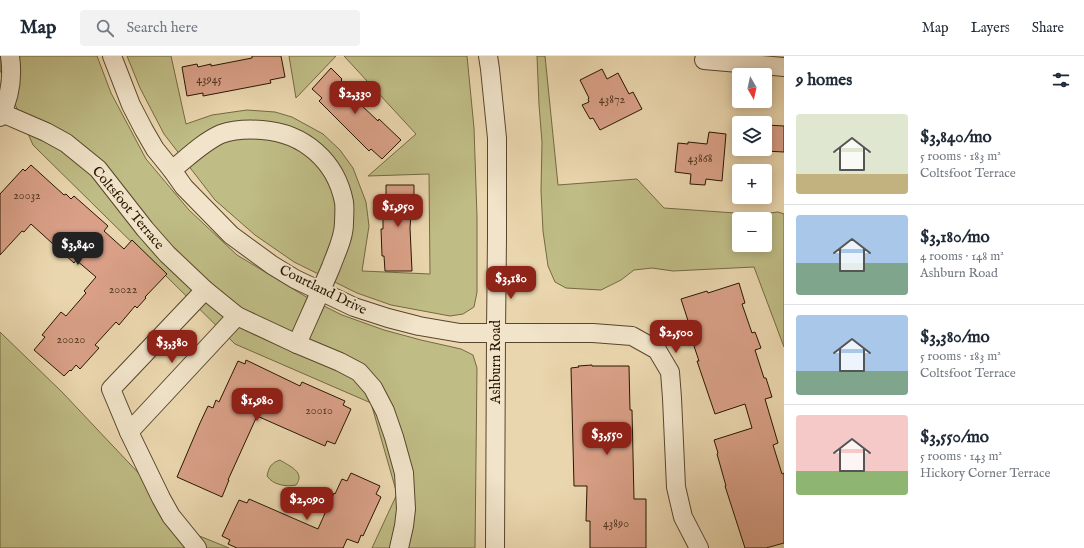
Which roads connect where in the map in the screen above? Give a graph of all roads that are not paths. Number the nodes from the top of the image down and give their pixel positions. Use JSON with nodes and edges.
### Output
{"nodes":[{"id":1,"x":10,"y":56,"type":"edge"},
{"id":2,"x":112,"y":56,"type":"edge"},
{"id":3,"x":488,"y":56,"type":"edge"},
{"id":4,"x":704,"y":60,"type":"dead end"},
{"id":5,"x":784,"y":67,"type":"edge"},
{"id":6,"x":1,"y":115,"type":"edge"},
{"id":7,"x":172,"y":170,"type":"junction"},
{"id":8,"x":205,"y":290,"type":"junction"},
{"id":9,"x":320,"y":291,"type":"junction"},
{"id":10,"x":238,"y":316,"type":"junction"},
{"id":11,"x":496,"y":333,"type":"junction"},
{"id":12,"x":297,"y":344,"type":"junction"},
{"id":13,"x":129,"y":432,"type":"junction"},
{"id":14,"x":197,"y":548,"type":"edge"},
{"id":15,"x":399,"y":548,"type":"edge"},
{"id":16,"x":495,"y":548,"type":"edge"},
{"id":17,"x":699,"y":548,"type":"edge"}],
"edges":[{"from":1,"to":6,"type":"street","name":"Coltsfoot Terrace"},
{"from":2,"to":7,"type":"street","name":"Courtland Drive"},
{"from":3,"to":11,"type":"street","name":"Ashburn Road"},
{"from":4,"to":5,"type":"street"},
{"from":6,"to":8,"type":"street","name":"Coltsfoot Terrace"},
{"from":7,"to":9,"type":"street","name":"Courtland Drive"},
{"from":7,"to":9,"type":"street"},
{"from":8,"to":10,"type":"street","name":"Coltsfoot Terrace"},
{"from":8,"to":13,"type":"street"},
{"from":9,"to":11,"type":"street","name":"Courtland Drive"},
{"from":9,"to":12,"type":"street"},
{"from":10,"to":12,"type":"street","name":"Coltsfoot Terrace"},
{"from":10,"to":13,"type":"street"},
{"from":11,"to":16,"type":"street","name":"Ashburn Road"},
{"from":11,"to":17,"type":"street","name":"Courtland Drive"},
{"from":12,"to":15,"type":"street","name":"Coltsfoot Terrace"},
{"from":13,"to":14,"type":"street"}]}
